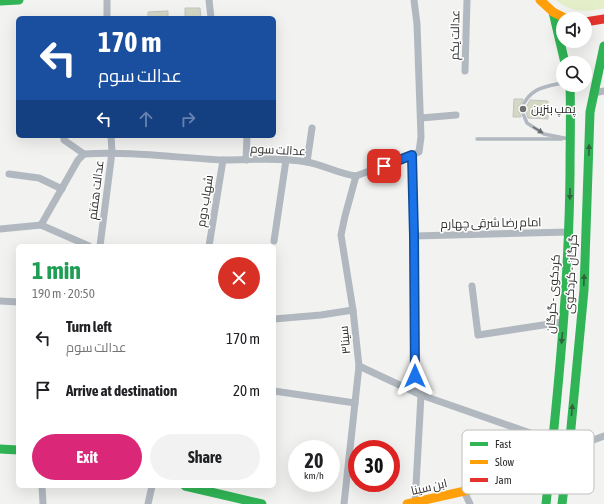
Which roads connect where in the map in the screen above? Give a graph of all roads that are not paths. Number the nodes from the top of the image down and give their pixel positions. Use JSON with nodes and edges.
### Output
{"nodes":[{"id":1,"x":19,"y":0,"type":"edge"},
{"id":2,"x":107,"y":0,"type":"edge"},
{"id":3,"x":210,"y":0,"type":"edge"},
{"id":4,"x":414,"y":0,"type":"edge"},
{"id":5,"x":467,"y":0,"type":"edge"},
{"id":6,"x":540,"y":0,"type":"edge"},
{"id":7,"x":0,"y":1,"type":"edge"},
{"id":8,"x":553,"y":12,"type":"junction"},
{"id":9,"x":556,"y":14,"type":"edge"},
{"id":10,"x":107,"y":16,"type":"edge"},
{"id":11,"x":210,"y":16,"type":"edge"},
{"id":12,"x":604,"y":20,"type":"edge"},
{"id":13,"x":592,"y":21,"type":"edge"},
{"id":14,"x":604,"y":46,"type":"edge"},
{"id":15,"x":563,"y":56,"type":"edge"},
{"id":16,"x":465,"y":71,"type":"dead end"},
{"id":17,"x":556,"y":85,"type":"edge"},
{"id":18,"x":604,"y":91,"type":"edge"},
{"id":19,"x":570,"y":92,"type":"edge"},
{"id":20,"x":594,"y":93,"type":"junction"},
{"id":21,"x":456,"y":116,"type":"dead end"},
{"id":22,"x":421,"y":118,"type":"junction"},
{"id":23,"x":312,"y":128,"type":"dead end"},
{"id":24,"x":64,"y":138,"type":"edge"},
{"id":25,"x":111,"y":138,"type":"edge"},
{"id":26,"x":247,"y":138,"type":"edge"},
{"id":27,"x":477,"y":139,"type":"dead end"},
{"id":28,"x":571,"y":140,"type":"junction"},
{"id":29,"x":112,"y":152,"type":"junction"},
{"id":30,"x":84,"y":154,"type":"junction"},
{"id":31,"x":412,"y":155,"type":"junction"},
{"id":32,"x":224,"y":160,"type":"junction"},
{"id":33,"x":246,"y":160,"type":"junction"},
{"id":34,"x":286,"y":160,"type":"junction"},
{"id":35,"x":307,"y":162,"type":"junction"},
{"id":36,"x":9,"y":174,"type":"dead end"},
{"id":37,"x":356,"y":176,"type":"junction"},
{"id":38,"x":62,"y":189,"type":"junction"},
{"id":39,"x":41,"y":225,"type":"junction"},
{"id":40,"x":0,"y":229,"type":"edge"},
{"id":41,"x":569,"y":232,"type":"junction"},
{"id":42,"x":414,"y":236,"type":"junction"},
{"id":43,"x":274,"y":241,"type":"dead end"},
{"id":44,"x":85,"y":244,"type":"edge"},
{"id":45,"x":100,"y":244,"type":"edge"},
{"id":46,"x":209,"y":244,"type":"edge"},
{"id":47,"x":472,"y":286,"type":"dead end"},
{"id":48,"x":0,"y":301,"type":"edge"},
{"id":49,"x":16,"y":302,"type":"edge"},
{"id":50,"x":353,"y":310,"type":"junction"},
{"id":51,"x":276,"y":319,"type":"edge"},
{"id":52,"x":563,"y":322,"type":"junction"},
{"id":53,"x":359,"y":366,"type":"junction"},
{"id":54,"x":276,"y":391,"type":"edge"},
{"id":55,"x":418,"y":393,"type":"junction"},
{"id":56,"x":355,"y":404,"type":"junction"},
{"id":57,"x":522,"y":430,"type":"edge"},
{"id":58,"x":554,"y":430,"type":"edge"},
{"id":59,"x":571,"y":430,"type":"edge"},
{"id":60,"x":604,"y":436,"type":"edge"},
{"id":61,"x":594,"y":440,"type":"edge"},
{"id":62,"x":0,"y":450,"type":"edge"},
{"id":63,"x":16,"y":450,"type":"edge"},
{"id":64,"x":42,"y":488,"type":"edge"},
{"id":65,"x":152,"y":488,"type":"edge"},
{"id":66,"x":194,"y":488,"type":"edge"},
{"id":67,"x":462,"y":491,"type":"edge"},
{"id":68,"x":465,"y":494,"type":"edge"},
{"id":69,"x":547,"y":494,"type":"edge"},
{"id":70,"x":563,"y":494,"type":"edge"},
{"id":71,"x":412,"y":503,"type":"edge"},
{"id":72,"x":43,"y":504,"type":"edge"},
{"id":73,"x":148,"y":504,"type":"edge"},
{"id":74,"x":262,"y":504,"type":"edge"},
{"id":75,"x":344,"y":504,"type":"edge"},
{"id":76,"x":470,"y":504,"type":"edge"},
{"id":77,"x":546,"y":504,"type":"edge"},
{"id":78,"x":562,"y":504,"type":"edge"}],
"edges":[{"from":1,"to":7,"type":"main road"},
{"from":2,"to":10,"type":"street"},
{"from":3,"to":11,"type":"street"},
{"from":4,"to":22,"type":"street"},
{"from":5,"to":16,"type":"street","name":"عدالت یکم"},
{"from":6,"to":8,"type":"main road"},
{"from":8,"to":9,"type":"main road"},
{"from":8,"to":15,"type":"main road"},
{"from":12,"to":13,"type":"main road"},
{"from":14,"to":20,"type":"main road","name":"گرگان - کردکوی"},
{"from":17,"to":28,"type":"lane","one_way":true},
{"from":18,"to":20,"type":"street"},
{"from":19,"to":28,"type":"main road","name":"کردکوی - گرگان"},
{"from":59,"to":20,"type":"main road","name":"گرگان - کردکوی","one_way":true},
{"from":21,"to":22,"type":"street"},
{"from":22,"to":31,"type":"street"},
{"from":23,"to":35,"type":"street"},
{"from":24,"to":30,"type":"street"},
{"from":25,"to":29,"type":"street","name":"عدالت هفتم"},
{"from":26,"to":33,"type":"street"},
{"from":27,"to":28,"type":"lane"},
{"from":28,"to":41,"type":"main road","name":"کردکوی - گرگان","one_way":true},
{"from":29,"to":30,"type":"street","name":"عدالت سوم"},
{"from":29,"to":32,"type":"street","name":"عدالت سوم"},
{"from":29,"to":45,"type":"street","name":"عدالت هفتم"},
{"from":30,"to":38,"type":"street"},
{"from":31,"to":37,"type":"street"},
{"from":31,"to":42,"type":"street"},
{"from":32,"to":33,"type":"street","name":"عدالت سوم"},
{"from":32,"to":46,"type":"street","name":"شهاب دوم"},
{"from":33,"to":34,"type":"street","name":"عدالت سوم"},
{"from":34,"to":35,"type":"street","name":"عدالت سوم"},
{"from":34,"to":43,"type":"street"},
{"from":35,"to":37,"type":"street","name":"عدالت سوم"},
{"from":36,"to":38,"type":"street"},
{"from":37,"to":50,"type":"street","name":"سینا۳"},
{"from":38,"to":39,"type":"street"},
{"from":39,"to":40,"type":"street"},
{"from":39,"to":44,"type":"street"},
{"from":41,"to":42,"type":"street","name":"امام رضا شرقی چهارم"},
{"from":41,"to":52,"type":"main road","name":"کردکوی - گرگان"},
{"from":42,"to":55,"type":"street"},
{"from":47,"to":52,"type":"street"},
{"from":48,"to":49,"type":"street"},
{"from":50,"to":51,"type":"street"},
{"from":50,"to":53,"type":"street","name":"سینا۳"},
{"from":52,"to":58,"type":"main road","name":"کردکوی - گرگان","one_way":true},
{"from":53,"to":55,"type":"street"},
{"from":53,"to":56,"type":"street","name":"سینا۳"},
{"from":54,"to":56,"type":"street"},
{"from":55,"to":57,"type":"street"},
{"from":55,"to":71,"type":"street"},
{"from":56,"to":75,"type":"street","name":"سینا۳"},
{"from":60,"to":61,"type":"street"},
{"from":62,"to":63,"type":"main road"},
{"from":64,"to":72,"type":"street"},
{"from":65,"to":73,"type":"street"},
{"from":66,"to":74,"type":"main road"},
{"from":67,"to":71,"type":"main road","name":"ابن سینا"},
{"from":68,"to":76,"type":"street"},
{"from":69,"to":77,"type":"main road","name":"کردکوی - گرگان"},
{"from":70,"to":78,"type":"main road","name":"گرگان - کردکوی"}]}
